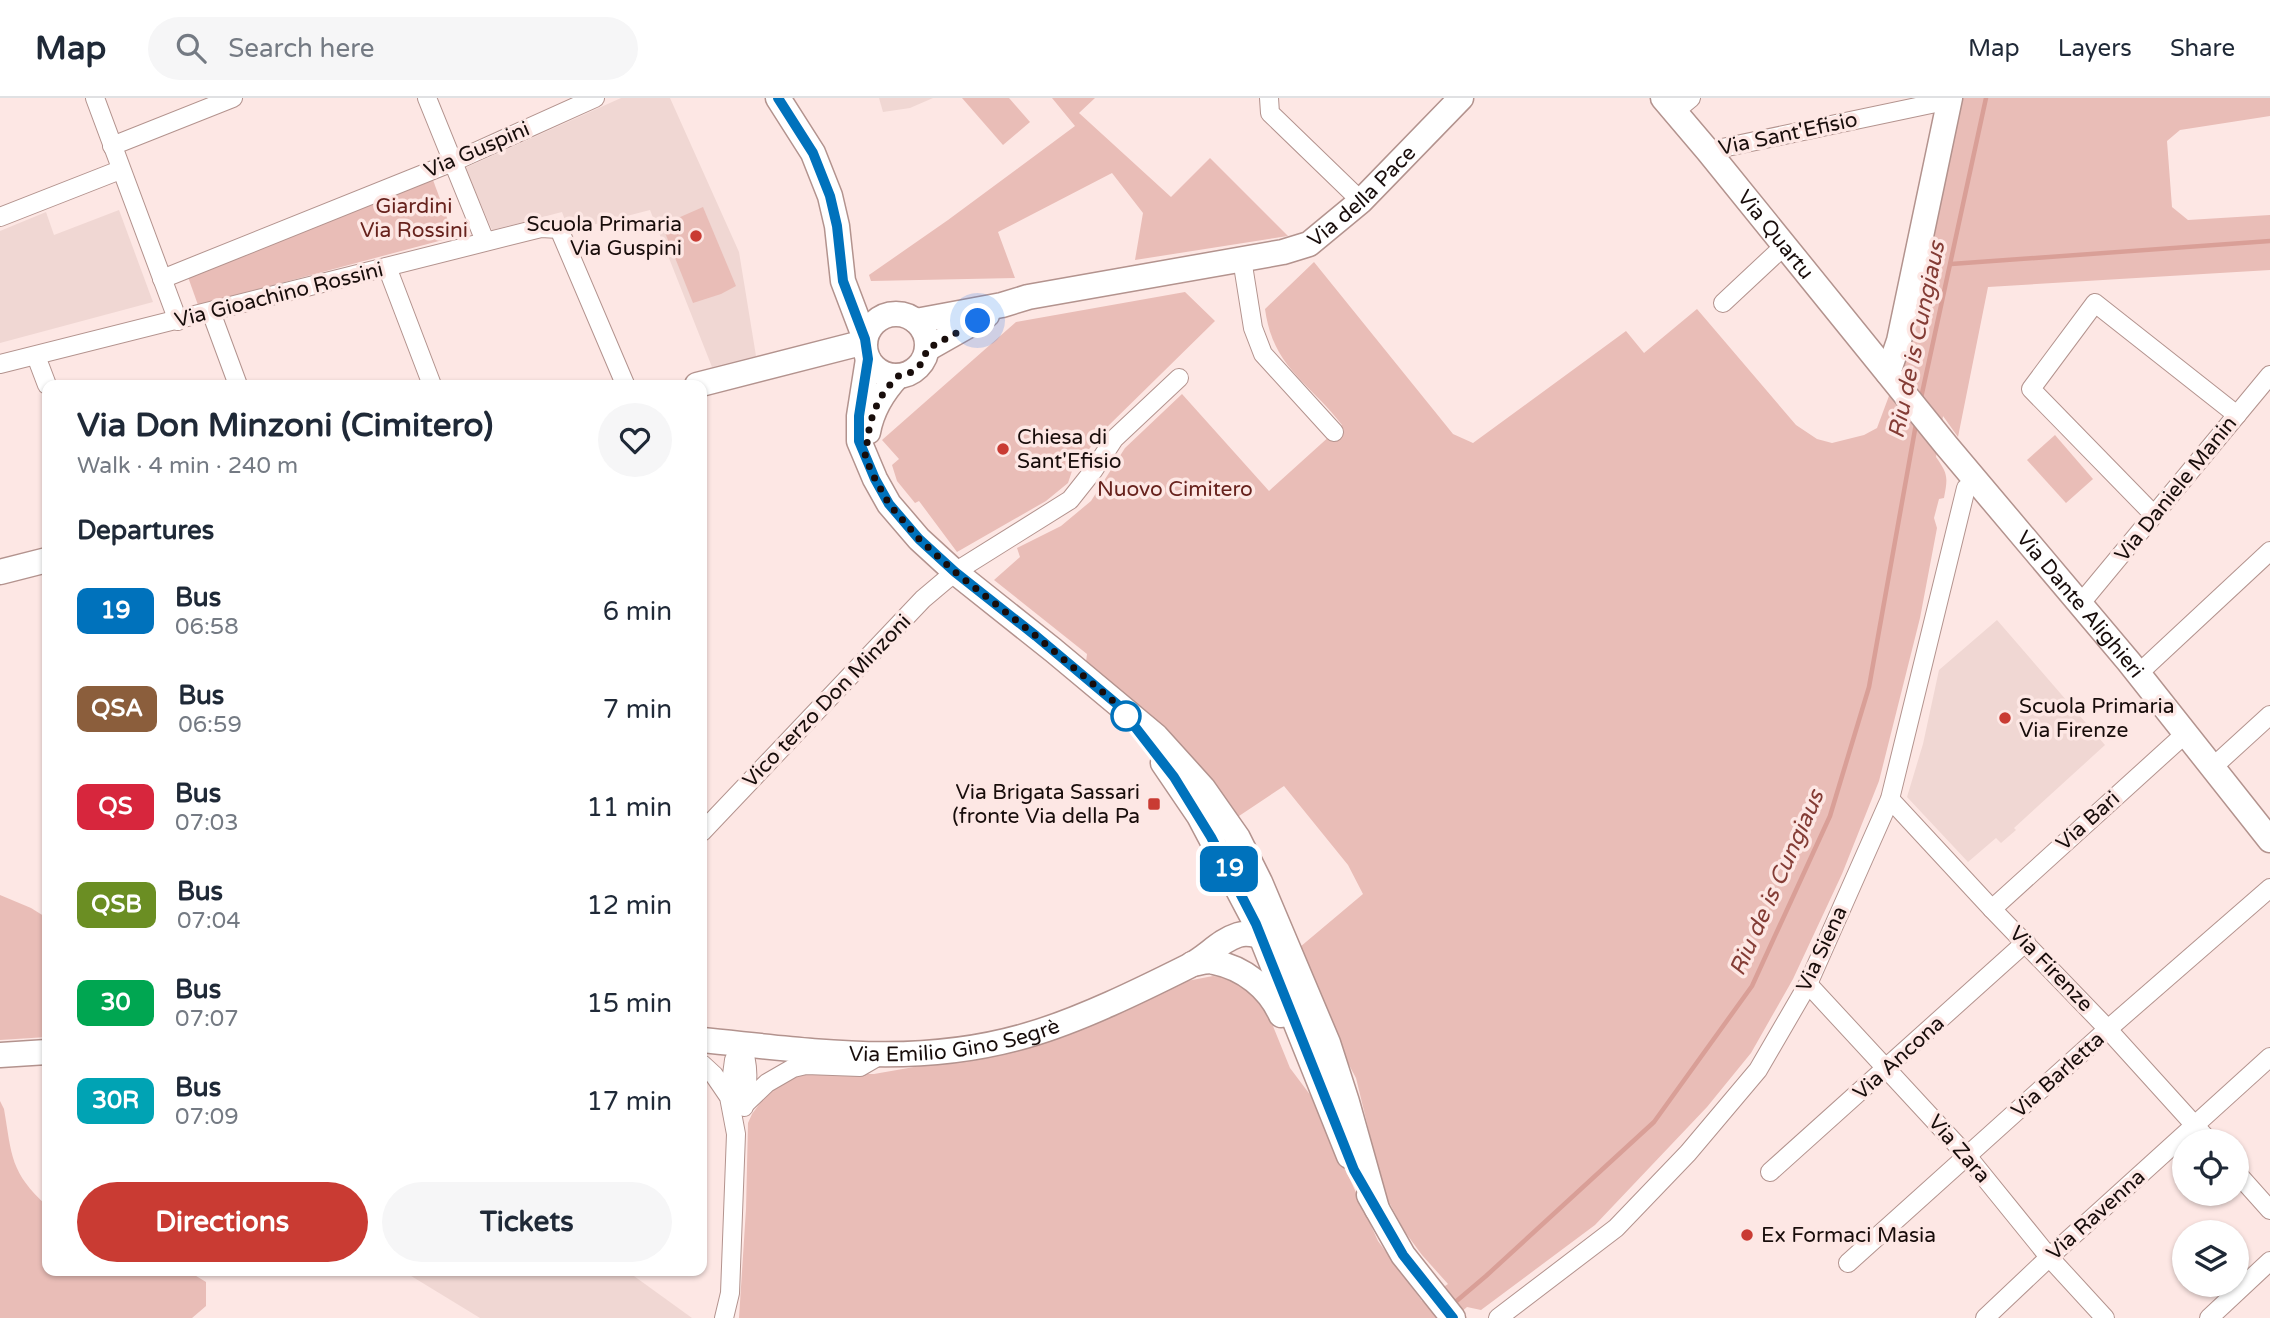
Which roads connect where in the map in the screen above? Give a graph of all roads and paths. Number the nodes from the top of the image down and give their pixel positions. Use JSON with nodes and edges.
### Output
{"nodes":[{"id":1,"x":95,"y":98,"type":"edge"},
{"id":2,"x":233,"y":98,"type":"edge"},
{"id":3,"x":428,"y":98,"type":"edge"},
{"id":4,"x":596,"y":98,"type":"edge"},
{"id":5,"x":778,"y":98,"type":"edge"},
{"id":6,"x":1269,"y":98,"type":"edge"},
{"id":7,"x":1461,"y":98,"type":"edge"},
{"id":8,"x":1950,"y":99,"type":"edge"},
{"id":9,"x":1676,"y":103,"type":"edge"},
{"id":10,"x":112,"y":146,"type":"junction"},
{"id":11,"x":1708,"y":151,"type":"junction"},
{"id":12,"x":453,"y":162,"type":"junction"},
{"id":13,"x":120,"y":170,"type":"junction"},
{"id":14,"x":1361,"y":201,"type":"junction"},
{"id":15,"x":0,"y":217,"type":"edge"},
{"id":16,"x":485,"y":241,"type":"junction"},
{"id":17,"x":1784,"y":246,"type":"junction"},
{"id":18,"x":1242,"y":260,"type":"junction"},
{"id":19,"x":387,"y":267,"type":"junction"},
{"id":20,"x":162,"y":279,"type":"junction"},
{"id":21,"x":843,"y":281,"type":"junction"},
{"id":22,"x":1723,"y":303,"type":"dead end"},
{"id":23,"x":1002,"y":305,"type":"junction"},
{"id":24,"x":211,"y":312,"type":"junction"},
{"id":25,"x":887,"y":315,"type":"junction"},
{"id":26,"x":178,"y":321,"type":"junction"},
{"id":27,"x":916,"y":321,"type":"junction"},
{"id":28,"x":866,"y":347,"type":"junction"},
{"id":29,"x":927,"y":349,"type":"junction"},
{"id":30,"x":36,"y":356,"type":"junction"},
{"id":31,"x":0,"y":365,"type":"edge"},
{"id":32,"x":2270,"y":375,"type":"edge"},
{"id":33,"x":898,"y":376,"type":"junction"},
{"id":34,"x":1179,"y":378,"type":"dead end"},
{"id":35,"x":1893,"y":379,"type":"junction"},
{"id":36,"x":45,"y":380,"type":"edge"},
{"id":37,"x":236,"y":380,"type":"edge"},
{"id":38,"x":430,"y":380,"type":"edge"},
{"id":39,"x":623,"y":380,"type":"edge"},
{"id":40,"x":707,"y":383,"type":"edge"},
{"id":41,"x":2236,"y":415,"type":"junction"},
{"id":42,"x":1334,"y":432,"type":"dead end"},
{"id":43,"x":865,"y":457,"type":"junction"},
{"id":44,"x":1977,"y":481,"type":"junction"},
{"id":45,"x":2154,"y":515,"type":"junction"},
{"id":46,"x":2270,"y":551,"type":"edge"},
{"id":47,"x":42,"y":561,"type":"edge"},
{"id":48,"x":0,"y":572,"type":"edge"},
{"id":49,"x":955,"y":572,"type":"junction"},
{"id":50,"x":2081,"y":603,"type":"junction"},
{"id":51,"x":2139,"y":673,"type":"junction"},
{"id":52,"x":2270,"y":715,"type":"edge"},
{"id":53,"x":2185,"y":734,"type":"junction"},
{"id":54,"x":2213,"y":767,"type":"junction"},
{"id":55,"x":1181,"y":773,"type":"junction"},
{"id":56,"x":1890,"y":799,"type":"junction"},
{"id":57,"x":1228,"y":824,"type":"junction"},
{"id":58,"x":707,"y":827,"type":"edge"},
{"id":59,"x":2270,"y":840,"type":"edge"},
{"id":60,"x":1234,"y":879,"type":"junction"},
{"id":61,"x":2270,"y":888,"type":"edge"},
{"id":62,"x":1992,"y":909,"type":"junction"},
{"id":63,"x":1261,"y":936,"type":"junction"},
{"id":64,"x":2026,"y":942,"type":"junction"},
{"id":65,"x":1207,"y":957,"type":"junction"},
{"id":66,"x":1808,"y":984,"type":"junction"},
{"id":67,"x":2108,"y":1029,"type":"junction"},
{"id":68,"x":1314,"y":1039,"type":"junction"},
{"id":69,"x":707,"y":1041,"type":"edge"},
{"id":70,"x":741,"y":1044,"type":"junction"},
{"id":71,"x":42,"y":1052,"type":"edge"},
{"id":72,"x":0,"y":1055,"type":"edge"},
{"id":73,"x":879,"y":1056,"type":"junction"},
{"id":74,"x":2270,"y":1057,"type":"edge"},
{"id":75,"x":707,"y":1069,"type":"edge"},
{"id":76,"x":1888,"y":1069,"type":"junction"},
{"id":77,"x":737,"y":1100,"type":"junction"},
{"id":78,"x":2195,"y":1125,"type":"junction"},
{"id":79,"x":2198,"y":1129,"type":"edge"},
{"id":80,"x":1968,"y":1157,"type":"junction"},
{"id":81,"x":1770,"y":1172,"type":"dead end"},
{"id":82,"x":2249,"y":1187,"type":"edge"},
{"id":83,"x":2270,"y":1210,"type":"edge"},
{"id":84,"x":2049,"y":1257,"type":"junction"},
{"id":85,"x":2270,"y":1261,"type":"edge"},
{"id":86,"x":1849,"y":1263,"type":"dead end"},
{"id":87,"x":724,"y":1318,"type":"edge"},
{"id":88,"x":1453,"y":1318,"type":"edge"},
{"id":89,"x":1498,"y":1318,"type":"edge"},
{"id":90,"x":1985,"y":1318,"type":"edge"},
{"id":91,"x":2105,"y":1318,"type":"edge"},
{"id":92,"x":2209,"y":1318,"type":"edge"}],
"edges":[{"from":1,"to":10,"type":"street"},
{"from":2,"to":10,"type":"street"},
{"from":3,"to":12,"type":"street"},
{"from":4,"to":12,"type":"street","name":"Via Guspini"},
{"from":5,"to":21,"type":"street"},
{"from":6,"to":14,"type":"street"},
{"from":7,"to":14,"type":"street","name":"Via della Pace"},
{"from":8,"to":11,"type":"street","name":"Via Sant'Efisio"},
{"from":8,"to":35,"type":"street"},
{"from":9,"to":11,"type":"street","name":"Via Quartu"},
{"from":10,"to":13,"type":"street"},
{"from":11,"to":17,"type":"street","name":"Via Quartu"},
{"from":12,"to":16,"type":"street"},
{"from":12,"to":20,"type":"street","name":"Via Guspini"},
{"from":13,"to":15,"type":"street"},
{"from":13,"to":20,"type":"street"},
{"from":14,"to":18,"type":"street","name":"Via della Pace"},
{"from":16,"to":19,"type":"street","name":"Via Gioachino Rossini"},
{"from":16,"to":39,"type":"street","name":"Via Gioachino Rossini"},
{"from":17,"to":22,"type":"street"},
{"from":17,"to":35,"type":"street","name":"Via Quartu"},
{"from":18,"to":23,"type":"street","name":"Via della Pace"},
{"from":18,"to":42,"type":"street"},
{"from":19,"to":24,"type":"street","name":"Via Gioachino Rossini"},
{"from":19,"to":38,"type":"street"},
{"from":20,"to":26,"type":"street"},
{"from":21,"to":25,"type":"street"},
{"from":21,"to":28,"type":"street"},
{"from":23,"to":27,"type":"street","name":"Via della Pace"},
{"from":23,"to":29,"type":"street","name":"Via della Pace"},
{"from":24,"to":26,"type":"street","name":"Via Gioachino Rossini"},
{"from":24,"to":37,"type":"street"},
{"from":25,"to":27,"type":"street"},
{"from":25,"to":28,"type":"street"},
{"from":26,"to":30,"type":"street","name":"Via Gioachino Rossini"},
{"from":27,"to":29,"type":"street"},
{"from":28,"to":33,"type":"street"},
{"from":28,"to":40,"type":"street"},
{"from":28,"to":43,"type":"street"},
{"from":29,"to":33,"type":"street"},
{"from":30,"to":31,"type":"street","name":"Via Gioachino Rossini"},
{"from":30,"to":36,"type":"street"},
{"from":32,"to":41,"type":"street","name":"Via Daniele Manin"},
{"from":33,"to":43,"type":"street"},
{"from":34,"to":49,"type":"street"},
{"from":35,"to":44,"type":"street","name":"Via Dante Alighieri"},
{"from":41,"to":45,"type":"street","name":"Via Daniele Manin"},
{"from":41,"to":45,"type":"street"},
{"from":43,"to":49,"type":"street"},
{"from":44,"to":50,"type":"street","name":"Via Dante Alighieri"},
{"from":44,"to":56,"type":"street","name":"Via Siena"},
{"from":45,"to":50,"type":"street","name":"Via Daniele Manin"},
{"from":46,"to":51,"type":"street"},
{"from":47,"to":48,"type":"street"},
{"from":49,"to":55,"type":"street"},
{"from":49,"to":58,"type":"street","name":"Vico terzo Don Minzoni"},
{"from":50,"to":51,"type":"street","name":"Via Dante Alighieri"},
{"from":51,"to":53,"type":"street","name":"Via Dante Alighieri"},
{"from":52,"to":54,"type":"street"},
{"from":53,"to":54,"type":"street","name":"Via Dante Alighieri"},
{"from":53,"to":62,"type":"street","name":"Via Bari"},
{"from":54,"to":59,"type":"street","name":"Via Dante Alighieri"},
{"from":55,"to":57,"type":"street"},
{"from":55,"to":60,"type":"street"},
{"from":56,"to":62,"type":"street","name":"Via Firenze"},
{"from":56,"to":66,"type":"street","name":"Via Siena"},
{"from":57,"to":63,"type":"street"},
{"from":57,"to":68,"type":"street"},
{"from":60,"to":63,"type":"street"},
{"from":60,"to":65,"type":"street"},
{"from":61,"to":67,"type":"street","name":"Via Barletta"},
{"from":62,"to":64,"type":"street","name":"Via Firenze"},
{"from":63,"to":65,"type":"street","name":"Via Emilio Gino Segrè"},
{"from":63,"to":68,"type":"street"},
{"from":64,"to":67,"type":"street","name":"Via Firenze"},
{"from":64,"to":76,"type":"street","name":"Via Ancona"},
{"from":65,"to":68,"type":"street"},
{"from":65,"to":73,"type":"street","name":"Via Emilio Gino Segrè"},
{"from":66,"to":76,"type":"street","name":"Via Zara"},
{"from":66,"to":89,"type":"street","name":"Via Siena"},
{"from":67,"to":78,"type":"street","name":"Via Firenze"},
{"from":67,"to":80,"type":"street","name":"Via Barletta"},
{"from":68,"to":88,"type":"street"},
{"from":69,"to":70,"type":"street","name":"Via Emilio Gino Segrè"},
{"from":70,"to":73,"type":"street","name":"Via Emilio Gino Segrè"},
{"from":70,"to":77,"type":"street"},
{"from":71,"to":72,"type":"street"},
{"from":73,"to":77,"type":"street"},
{"from":74,"to":78,"type":"street","name":"Via Ravenna"},
{"from":75,"to":77,"type":"street"},
{"from":76,"to":80,"type":"street","name":"Via Zara"},
{"from":76,"to":81,"type":"street","name":"Via Ancona"},
{"from":77,"to":87,"type":"street"},
{"from":78,"to":79,"type":"street","name":"Via Firenze"},
{"from":78,"to":84,"type":"street","name":"Via Ravenna"},
{"from":80,"to":84,"type":"street","name":"Via Zara"},
{"from":80,"to":86,"type":"street","name":"Via Barletta"},
{"from":82,"to":83,"type":"street"},
{"from":84,"to":90,"type":"street","name":"Via Ravenna"},
{"from":84,"to":91,"type":"street","name":"Via Zara"},
{"from":85,"to":92,"type":"street"}]}
